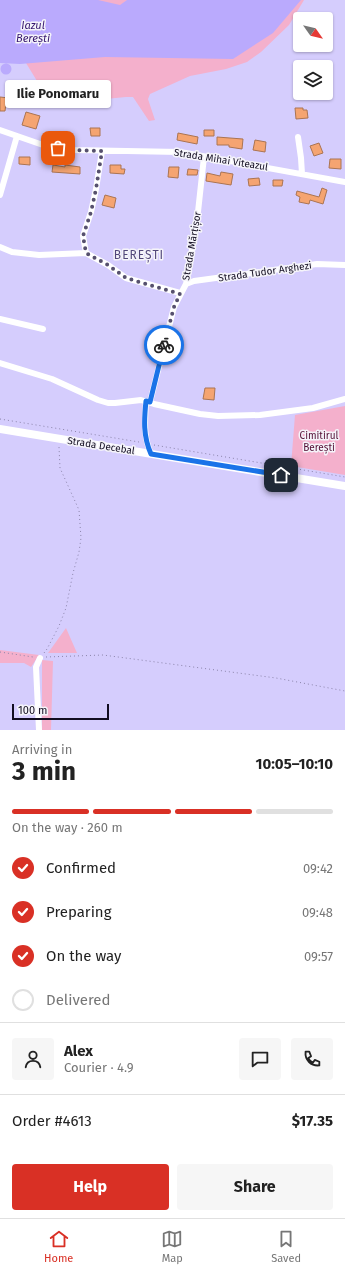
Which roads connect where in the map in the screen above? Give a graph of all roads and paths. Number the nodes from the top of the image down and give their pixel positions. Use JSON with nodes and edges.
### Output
{"nodes":[{"id":1,"x":0,"y":130,"type":"edge"},
{"id":2,"x":17,"y":136,"type":"junction"},
{"id":3,"x":298,"y":137,"type":"dead end"},
{"id":4,"x":102,"y":151,"type":"junction"},
{"id":5,"x":204,"y":157,"type":"junction"},
{"id":6,"x":302,"y":174,"type":"junction"},
{"id":7,"x":345,"y":182,"type":"edge"},
{"id":8,"x":2,"y":183,"type":"edge"},
{"id":9,"x":0,"y":195,"type":"edge"},
{"id":10,"x":0,"y":247,"type":"edge"},
{"id":11,"x":86,"y":253,"type":"junction"},
{"id":12,"x":345,"y":265,"type":"edge"},
{"id":13,"x":186,"y":284,"type":"junction"},
{"id":14,"x":180,"y":294,"type":"junction"},
{"id":15,"x":0,"y":319,"type":"edge"},
{"id":16,"x":43,"y":328,"type":"dead end"},
{"id":17,"x":0,"y":364,"type":"edge"},
{"id":18,"x":345,"y":399,"type":"edge"},
{"id":19,"x":148,"y":401,"type":"junction"},
{"id":20,"x":0,"y":419,"type":"edge"},
{"id":21,"x":0,"y":429,"type":"edge"},
{"id":22,"x":58,"y":439,"type":"junction"},
{"id":23,"x":146,"y":443,"type":"junction"},
{"id":24,"x":151,"y":454,"type":"junction"},
{"id":25,"x":345,"y":477,"type":"edge"},
{"id":26,"x":345,"y":486,"type":"edge"},
{"id":27,"x":0,"y":652,"type":"edge"},
{"id":28,"x":40,"y":658,"type":"junction"},
{"id":29,"x":345,"y":691,"type":"edge"},
{"id":30,"x":40,"y":730,"type":"edge"}],
"edges":[{"from":1,"to":2,"type":"street","name":"Strada Mihai Viteazul"},
{"from":2,"to":4,"type":"street","name":"Strada Mihai Viteazul"},
{"from":2,"to":8,"type":"street"},
{"from":3,"to":6,"type":"street"},
{"from":4,"to":5,"type":"street","name":"Strada Mihai Viteazul"},
{"from":4,"to":11,"type":"street"},
{"from":5,"to":6,"type":"street","name":"Strada Mihai Viteazul"},
{"from":5,"to":13,"type":"street","name":"Strada Mărțișor"},
{"from":6,"to":7,"type":"street","name":"Strada Mihai Viteazul"},
{"from":8,"to":9,"type":"street"},
{"from":10,"to":11,"type":"street"},
{"from":11,"to":14,"type":"street"},
{"from":12,"to":13,"type":"street","name":"Strada Tudor Arghezi"},
{"from":13,"to":14,"type":"street","name":"Strada Mărțișor"},
{"from":14,"to":19,"type":"street","name":"Strada Mărțișor"},
{"from":15,"to":16,"type":"street"},
{"from":17,"to":19,"type":"street"},
{"from":18,"to":19,"type":"street"},
{"from":19,"to":23,"type":"street","name":"Strada Mărțișor"},
{"from":20,"to":23,"type":"path"},
{"from":21,"to":22,"type":"main road","name":"Strada Decebal"},
{"from":22,"to":24,"type":"main road","name":"Strada Decebal"},
{"from":22,"to":28,"type":"path"},
{"from":23,"to":24,"type":"street","name":"Strada Mărțișor"},
{"from":23,"to":25,"type":"path"},
{"from":24,"to":26,"type":"main road","name":"Strada Decebal"},
{"from":27,"to":28,"type":"path"},
{"from":28,"to":29,"type":"path"},
{"from":28,"to":30,"type":"street"}]}
